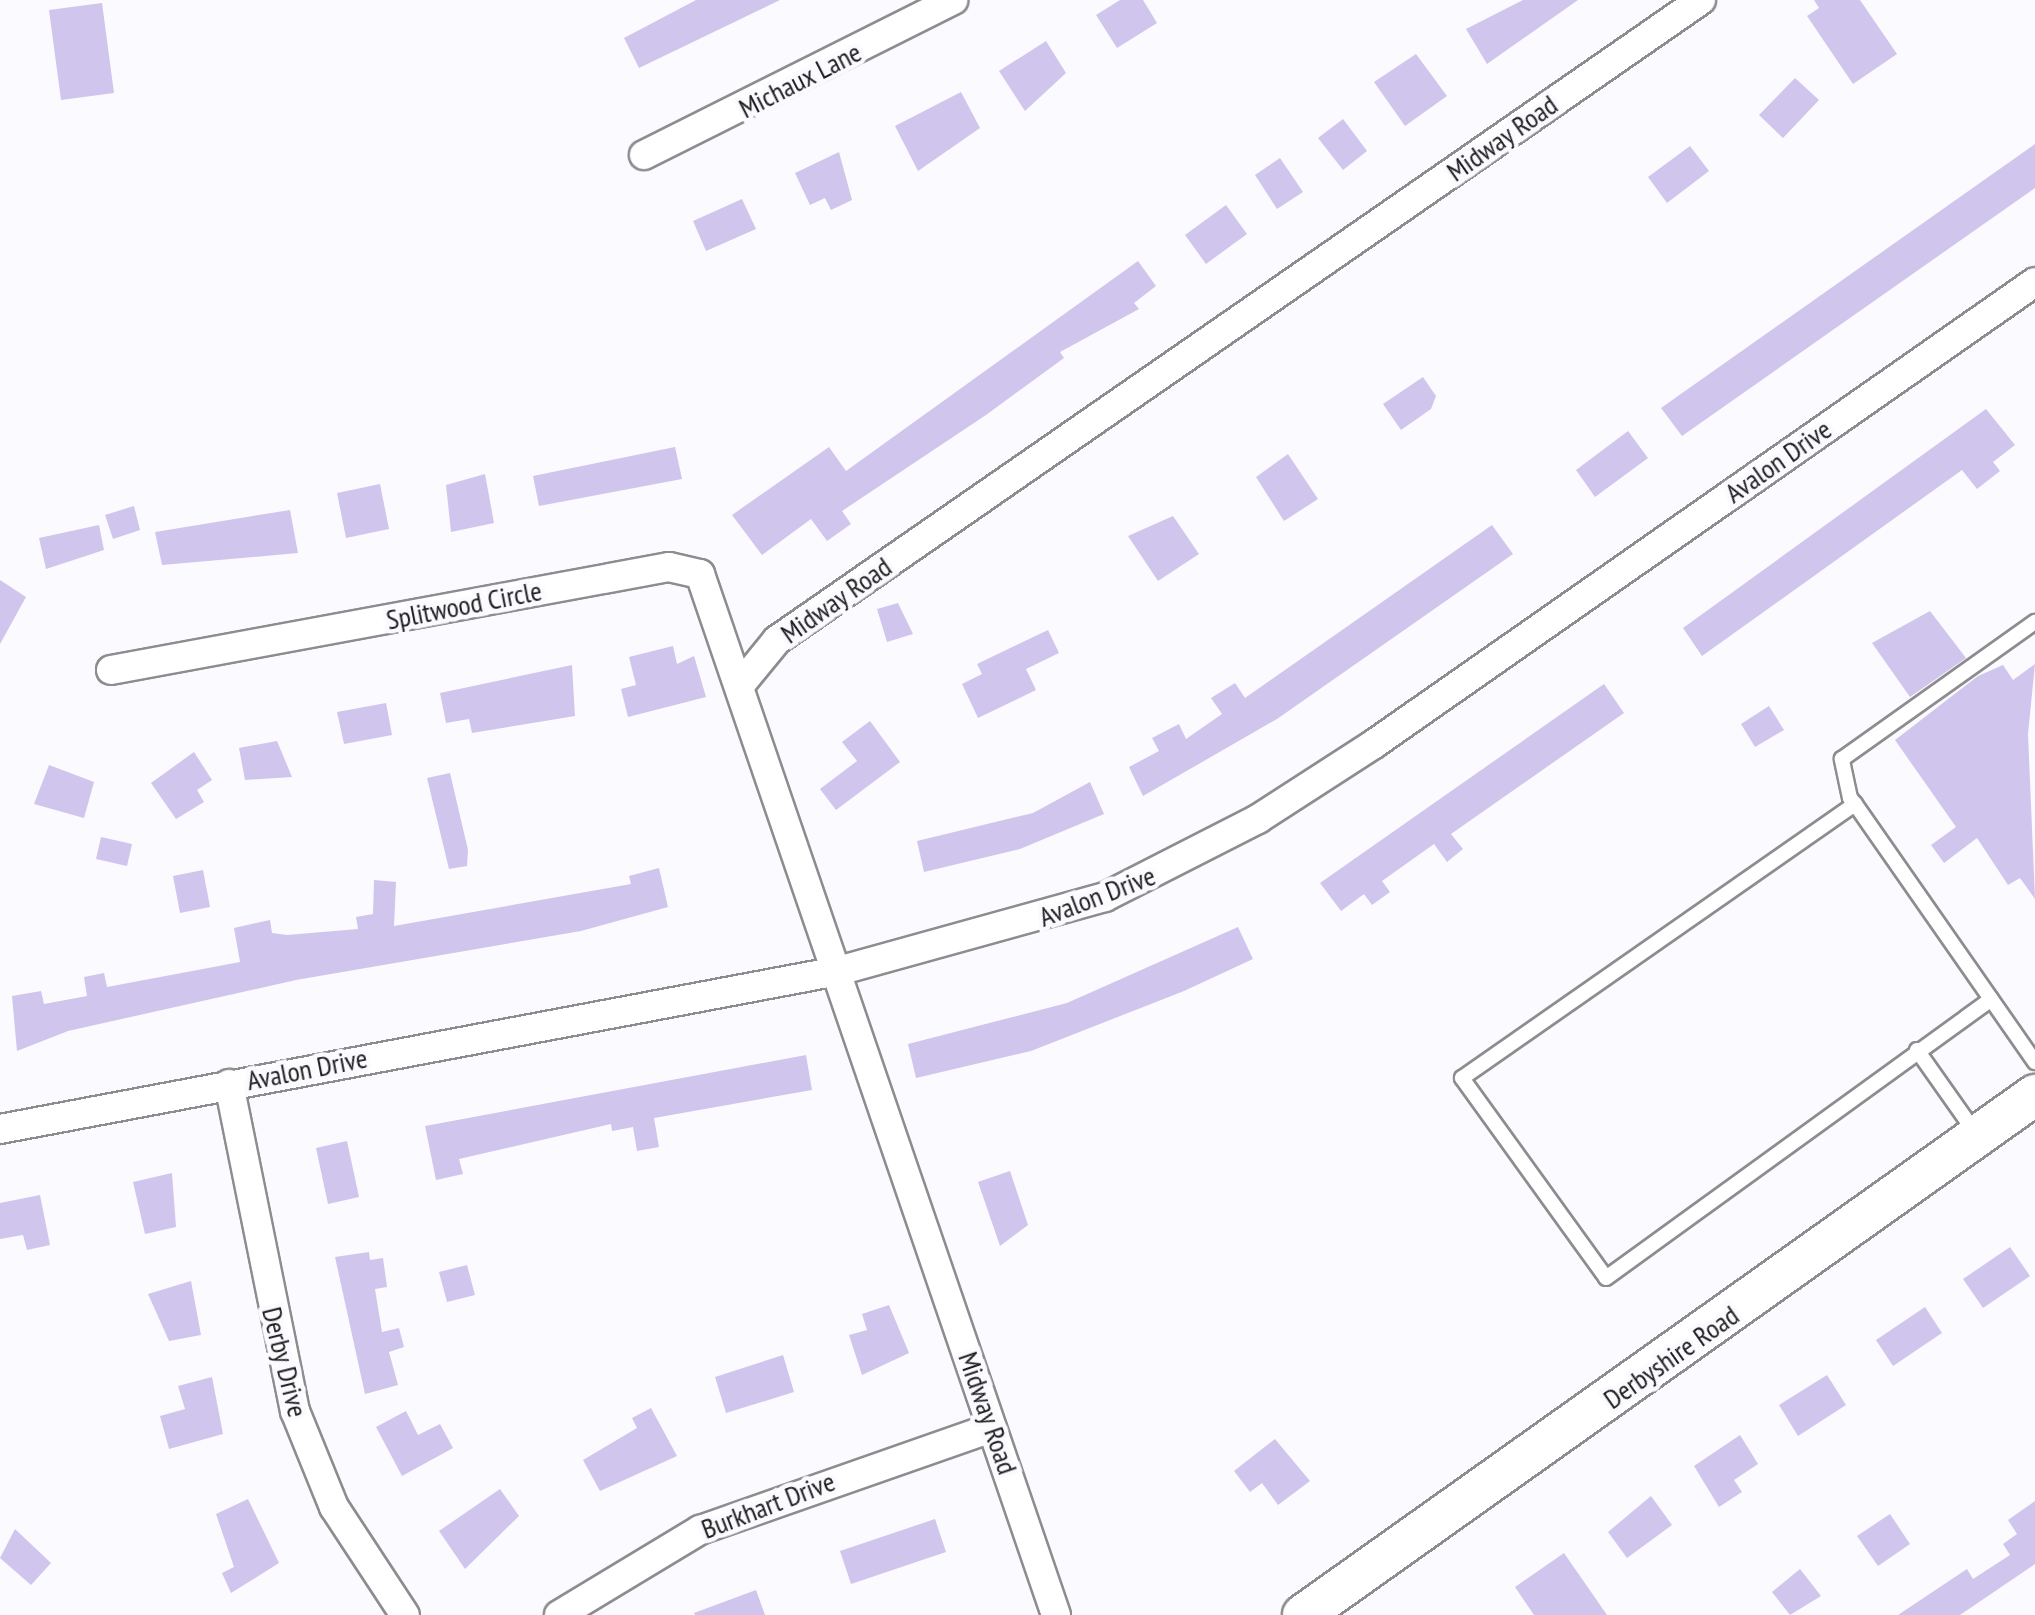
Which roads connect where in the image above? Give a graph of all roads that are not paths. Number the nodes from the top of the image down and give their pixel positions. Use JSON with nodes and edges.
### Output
{"nodes":[{"id":1,"x":953,"y":0,"type":"edge"},
{"id":2,"x":1701,"y":0,"type":"edge"},
{"id":3,"x":644,"y":155,"type":"dead end"},
{"id":4,"x":2035,"y":282,"type":"edge"},
{"id":5,"x":2035,"y":622,"type":"edge"},
{"id":6,"x":111,"y":670,"type":"dead end"},
{"id":7,"x":741,"y":684,"type":"junction"},
{"id":8,"x":1855,"y":804,"type":"junction"},
{"id":9,"x":838,"y":970,"type":"junction"},
{"id":10,"x":1990,"y":999,"type":"junction"},
{"id":11,"x":1916,"y":1050,"type":"junction"},
{"id":12,"x":2035,"y":1062,"type":"edge"},
{"id":13,"x":228,"y":1084,"type":"junction"},
{"id":14,"x":2035,"y":1095,"type":"edge"},
{"id":15,"x":0,"y":1129,"type":"edge"},
{"id":16,"x":1977,"y":1135,"type":"junction"},
{"id":17,"x":992,"y":1428,"type":"junction"},
{"id":18,"x":1321,"y":1610,"type":"edge"},
{"id":19,"x":406,"y":1615,"type":"edge"},
{"id":20,"x":560,"y":1615,"type":"edge"},
{"id":21,"x":1056,"y":1615,"type":"edge"}],
"edges":[{"from":1,"to":3,"type":"street","name":"Michaux Lane"},
{"from":2,"to":7,"type":"street","name":"Midway Road"},
{"from":4,"to":9,"type":"street","name":"Avalon Drive"},
{"from":5,"to":8,"type":"lane"},
{"from":6,"to":7,"type":"street","name":"Splitwood Circle"},
{"from":7,"to":9,"type":"street","name":"Midway Road"},
{"from":8,"to":10,"type":"lane"},
{"from":8,"to":11,"type":"lane"},
{"from":9,"to":13,"type":"street","name":"Avalon Drive"},
{"from":9,"to":17,"type":"street","name":"Midway Road"},
{"from":10,"to":11,"type":"lane"},
{"from":10,"to":12,"type":"lane"},
{"from":11,"to":16,"type":"lane"},
{"from":13,"to":15,"type":"street","name":"Avalon Drive"},
{"from":13,"to":19,"type":"street","name":"Derby Drive"},
{"from":14,"to":16,"type":"street","name":"Derbyshire Road"},
{"from":16,"to":18,"type":"street","name":"Derbyshire Road"},
{"from":17,"to":20,"type":"street","name":"Burkhart Drive"},
{"from":17,"to":21,"type":"street","name":"Midway Road"}]}
